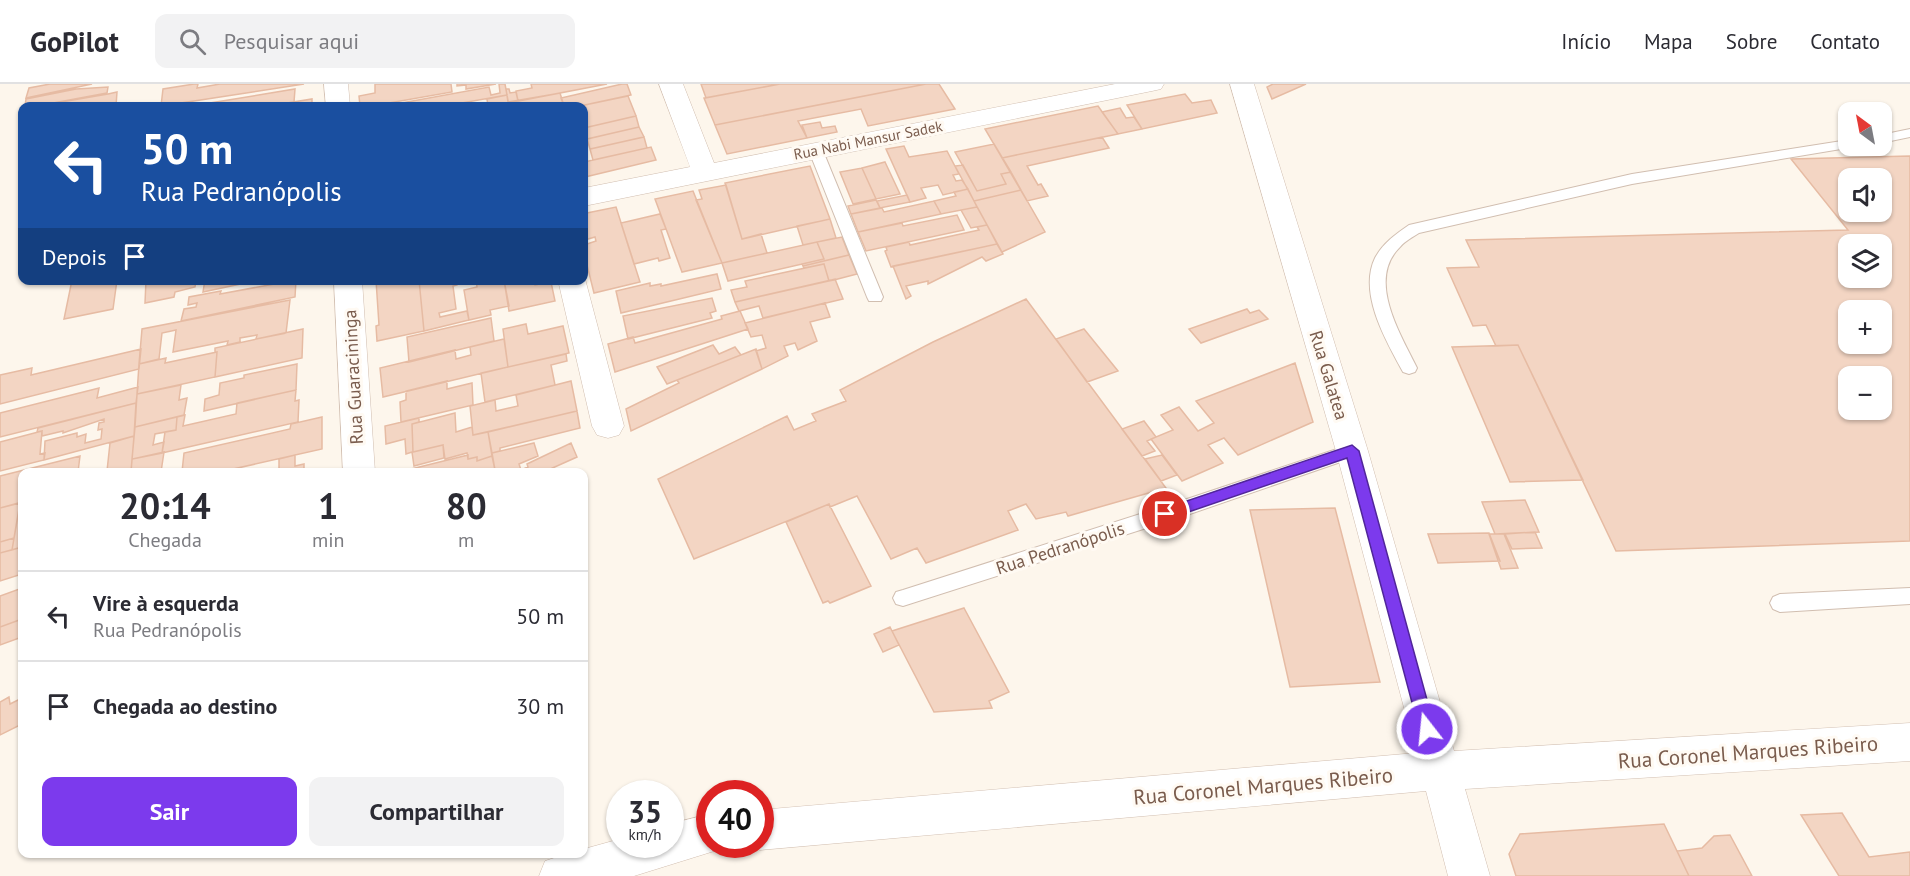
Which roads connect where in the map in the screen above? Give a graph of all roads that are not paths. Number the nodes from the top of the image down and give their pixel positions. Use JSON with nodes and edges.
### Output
{"nodes":[{"id":1,"x":336,"y":84,"type":"edge"},
{"id":2,"x":671,"y":84,"type":"edge"},
{"id":3,"x":1152,"y":84,"type":"edge"},
{"id":4,"x":1242,"y":84,"type":"edge"},
{"id":5,"x":338,"y":102,"type":"edge"},
{"id":6,"x":1910,"y":133,"type":"edge"},
{"id":7,"x":1892,"y":137,"type":"edge"},
{"id":8,"x":1838,"y":146,"type":"edge"},
{"id":9,"x":816,"y":151,"type":"junction"},
{"id":10,"x":705,"y":172,"type":"junction"},
{"id":11,"x":588,"y":196,"type":"edge"},
{"id":12,"x":348,"y":285,"type":"edge"},
{"id":13,"x":573,"y":285,"type":"edge"},
{"id":14,"x":875,"y":297,"type":"dead end"},
{"id":15,"x":1409,"y":368,"type":"dead end"},
{"id":16,"x":608,"y":426,"type":"dead end"},
{"id":17,"x":1352,"y":451,"type":"junction"},
{"id":18,"x":359,"y":468,"type":"edge"},
{"id":19,"x":1910,"y":596,"type":"edge"},
{"id":20,"x":903,"y":598,"type":"dead end"},
{"id":21,"x":1780,"y":603,"type":"dead end"},
{"id":22,"x":1910,"y":742,"type":"edge"},
{"id":23,"x":1439,"y":771,"type":"junction"},
{"id":24,"x":774,"y":829,"type":"edge"},
{"id":25,"x":696,"y":838,"type":"edge"},
{"id":26,"x":560,"y":876,"type":"edge"},
{"id":27,"x":1469,"y":876,"type":"edge"}],
"edges":[{"from":1,"to":5,"type":"street"},
{"from":2,"to":10,"type":"street"},
{"from":3,"to":9,"type":"street","name":"Rua Nabi Mansur Sadek"},
{"from":4,"to":17,"type":"street","name":"Rua Galatea"},
{"from":6,"to":7,"type":"lane"},
{"from":8,"to":15,"type":"lane"},
{"from":9,"to":10,"type":"street","name":"Rua Nabi Mansur Sadek"},
{"from":9,"to":14,"type":"lane"},
{"from":10,"to":11,"type":"street","name":"Rua Nabi Mansur Sadek"},
{"from":12,"to":18,"type":"street","name":"Rua Guaracininga"},
{"from":13,"to":16,"type":"street"},
{"from":17,"to":20,"type":"lane","name":"Rua Pedranópolis"},
{"from":17,"to":23,"type":"street","name":"Rua Galatea"},
{"from":19,"to":21,"type":"lane"},
{"from":22,"to":23,"type":"street","name":"Rua Coronel Marques Ribeiro"},
{"from":23,"to":24,"type":"street","name":"Rua Coronel Marques Ribeiro"},
{"from":23,"to":27,"type":"street","name":"Rua Galatea"},
{"from":25,"to":26,"type":"street"}]}
